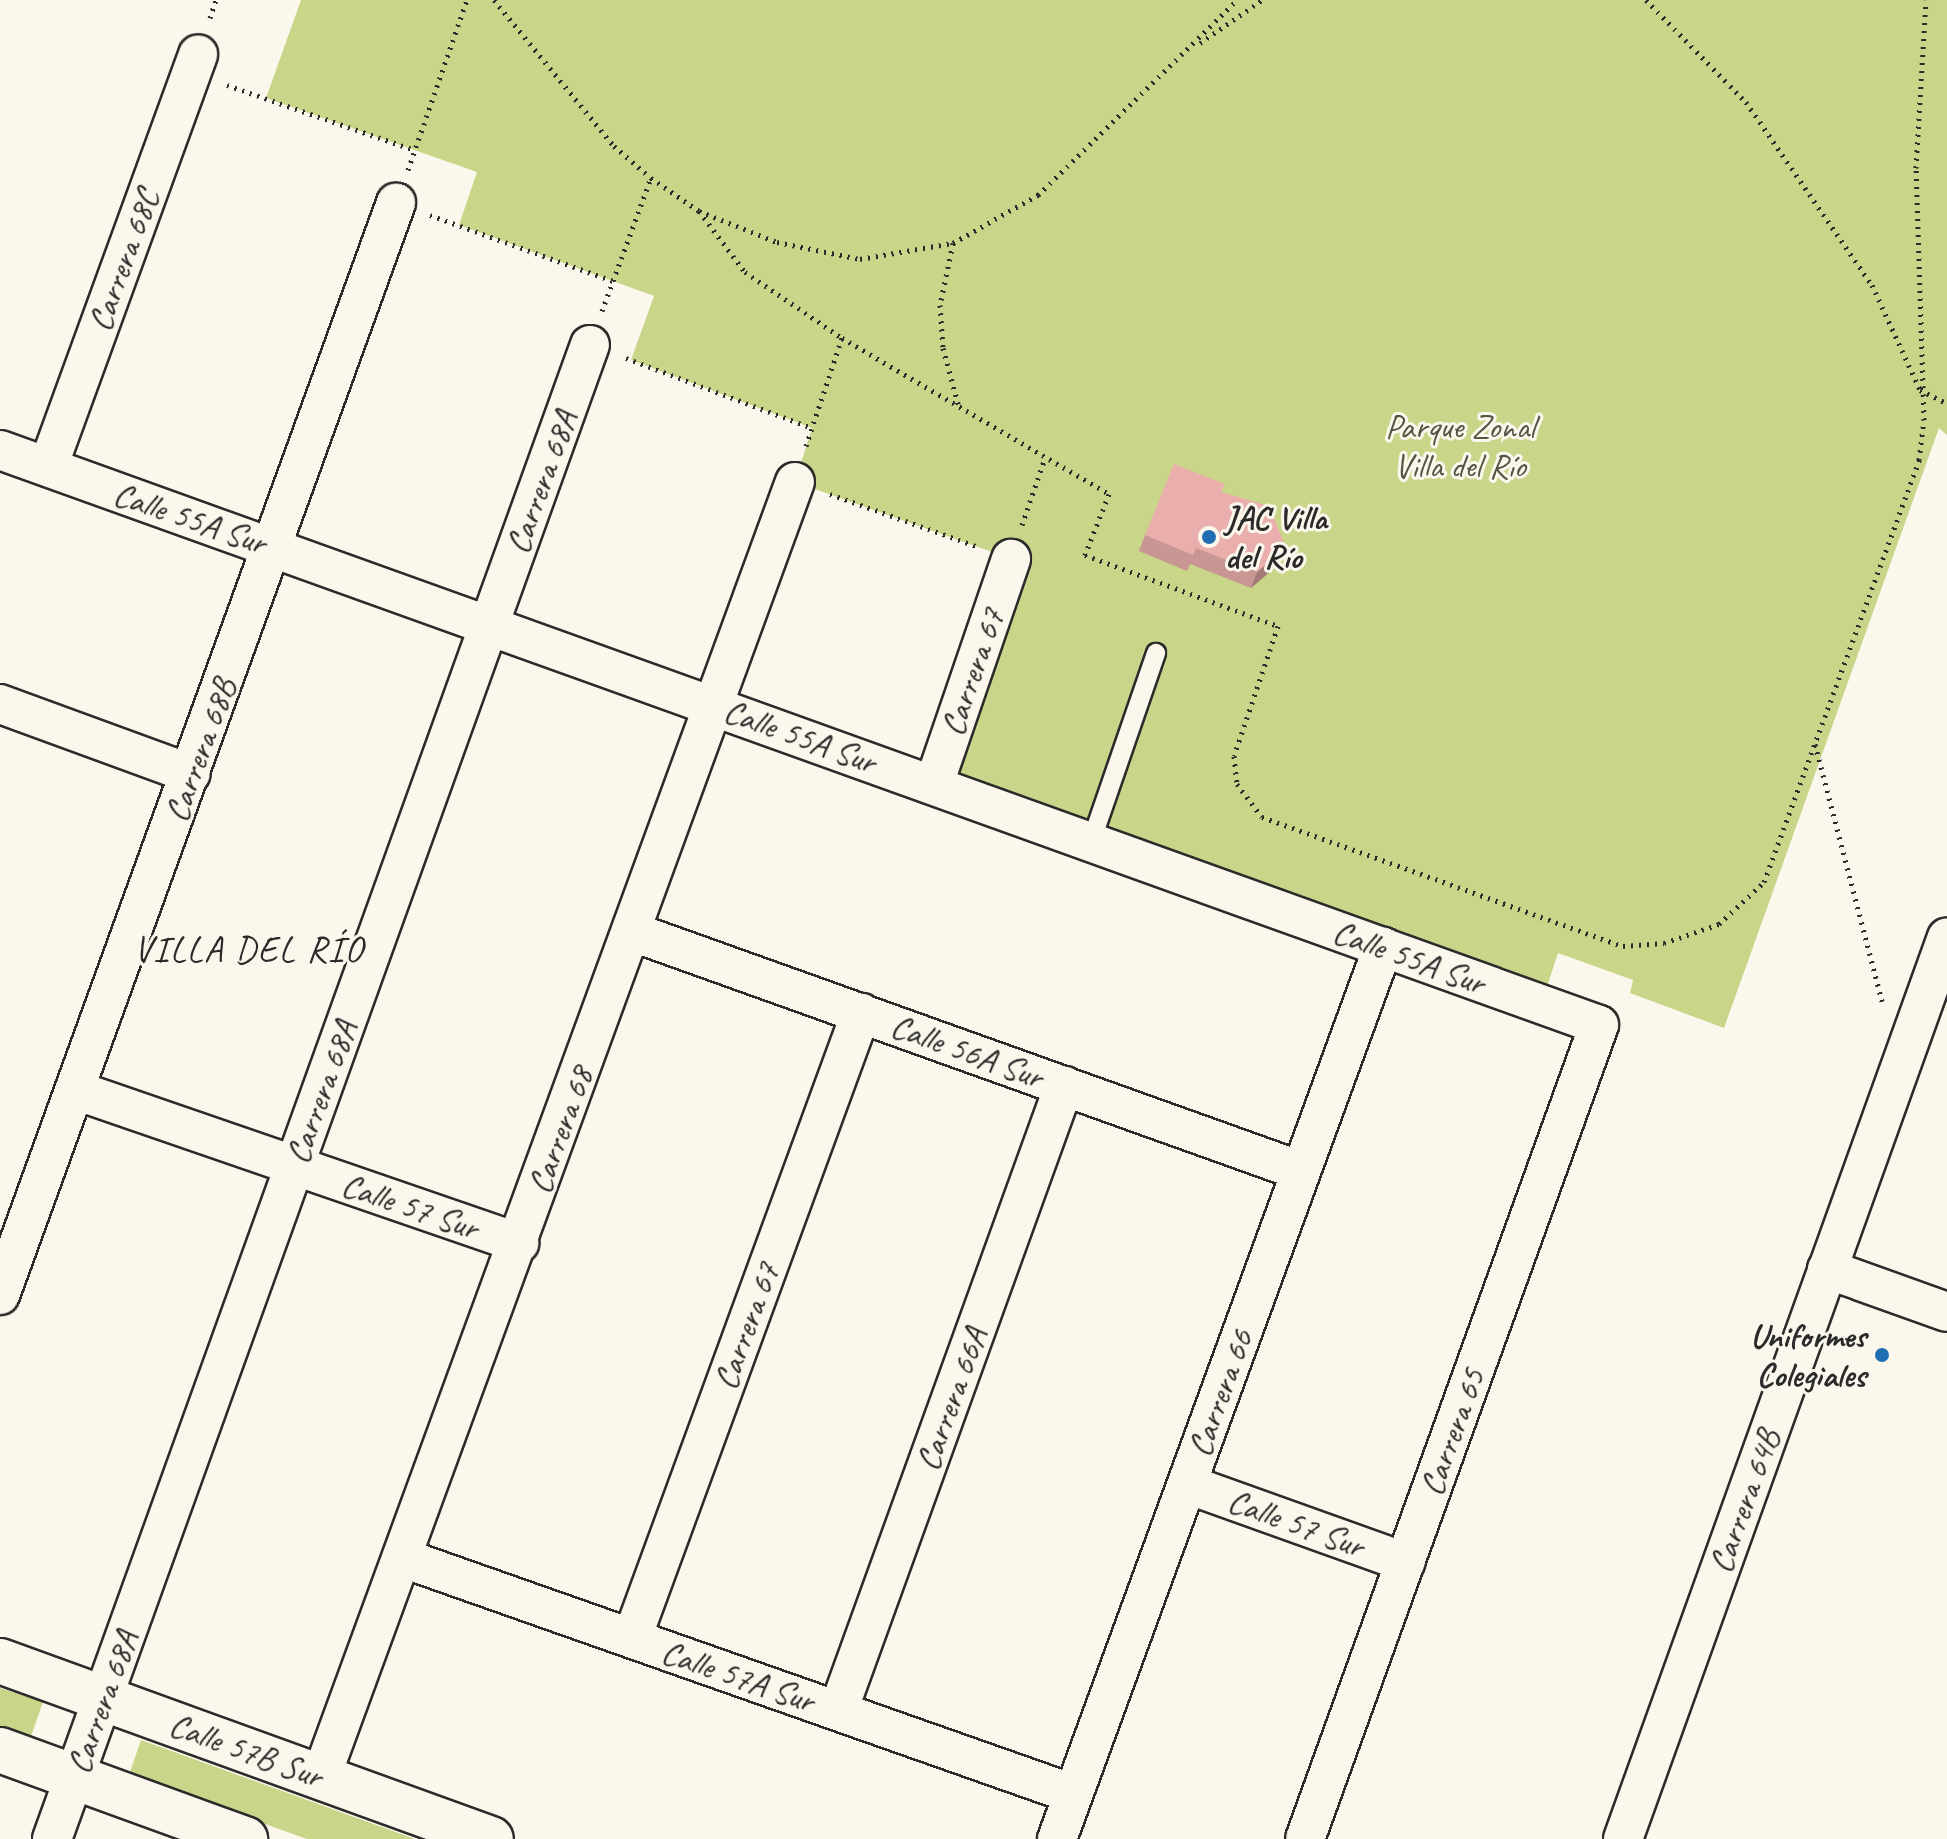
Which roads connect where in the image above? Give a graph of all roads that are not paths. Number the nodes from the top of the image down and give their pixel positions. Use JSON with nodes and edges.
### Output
{"nodes":[{"id":1,"x":195,"y":63,"type":"road end"},
{"id":2,"x":396,"y":203,"type":"road end"},
{"id":3,"x":590,"y":345,"type":"road end"},
{"id":4,"x":0,"y":450,"type":"edge"},
{"id":5,"x":48,"y":467,"type":"junction"},
{"id":6,"x":795,"y":482,"type":"road end"},
{"id":7,"x":274,"y":547,"type":"junction"},
{"id":8,"x":1011,"y":559,"type":"road end"},
{"id":9,"x":490,"y":624,"type":"junction"},
{"id":10,"x":1156,"y":653,"type":"dead end"},
{"id":11,"x":0,"y":704,"type":"edge"},
{"id":12,"x":716,"y":706,"type":"junction"},
{"id":13,"x":191,"y":774,"type":"junction"},
{"id":14,"x":934,"y":784,"type":"junction"},
{"id":15,"x":1091,"y":842,"type":"junction"},
{"id":16,"x":633,"y":932,"type":"junction"},
{"id":17,"x":1947,"y":937,"type":"edge"},
{"id":18,"x":1383,"y":947,"type":"junction"},
{"id":19,"x":861,"y":1013,"type":"junction"},
{"id":20,"x":1599,"y":1025,"type":"joint"},
{"id":21,"x":1064,"y":1086,"type":"junction"},
{"id":22,"x":75,"y":1090,"type":"junction"},
{"id":23,"x":295,"y":1166,"type":"junction"},
{"id":24,"x":1301,"y":1171,"type":"junction"},
{"id":25,"x":519,"y":1243,"type":"junction"},
{"id":26,"x":1827,"y":1269,"type":"junction"},
{"id":27,"x":0,"y":1295,"type":"edge"},
{"id":28,"x":1947,"y":1312,"type":"edge"},
{"id":29,"x":1187,"y":1484,"type":"junction"},
{"id":30,"x":403,"y":1558,"type":"junction"},
{"id":31,"x":1405,"y":1562,"type":"junction"},
{"id":32,"x":632,"y":1638,"type":"junction"},
{"id":33,"x":0,"y":1661,"type":"edge"},
{"id":34,"x":103,"y":1699,"type":"junction"},
{"id":35,"x":838,"y":1711,"type":"junction"},
{"id":36,"x":0,"y":1750,"type":"edge"},
{"id":37,"x":75,"y":1777,"type":"junction"},
{"id":38,"x":321,"y":1777,"type":"junction"},
{"id":39,"x":1073,"y":1794,"type":"junction"},
{"id":40,"x":52,"y":1839,"type":"edge"},
{"id":41,"x":245,"y":1839,"type":"edge"},
{"id":42,"x":491,"y":1839,"type":"edge"},
{"id":43,"x":1057,"y":1839,"type":"edge"},
{"id":44,"x":1305,"y":1839,"type":"edge"},
{"id":45,"x":1623,"y":1839,"type":"edge"}],
"edges":[{"from":1,"to":5,"type":"street","name":"Carrera 68C"},
{"from":2,"to":7,"type":"street","name":"Carrera 68B"},
{"from":3,"to":9,"type":"street","name":"Carrera 68A"},
{"from":4,"to":5,"type":"street","name":"Calle 55A Sur"},
{"from":5,"to":7,"type":"street","name":"Calle 55A Sur"},
{"from":6,"to":12,"type":"street","name":"Carrera 68"},
{"from":7,"to":9,"type":"street","name":"Calle 55A Sur"},
{"from":7,"to":13,"type":"street","name":"Carrera 68B"},
{"from":8,"to":14,"type":"street","name":"Carrera 67"},
{"from":9,"to":12,"type":"street","name":"Calle 55A Sur"},
{"from":9,"to":23,"type":"street","name":"Carrera 68A"},
{"from":10,"to":15,"type":"lane"},
{"from":11,"to":13,"type":"street"},
{"from":12,"to":14,"type":"street","name":"Calle 55A Sur"},
{"from":12,"to":16,"type":"street","name":"Carrera 68"},
{"from":13,"to":22,"type":"street","name":"Carrera 68B"},
{"from":14,"to":15,"type":"street","name":"Calle 55A Sur"},
{"from":15,"to":18,"type":"street","name":"Calle 55A Sur"},
{"from":16,"to":19,"type":"street","name":"Calle 56A Sur"},
{"from":16,"to":25,"type":"street","name":"Carrera 68"},
{"from":17,"to":26,"type":"street","name":"Carrera 64B"},
{"from":18,"to":20,"type":"street","name":"Calle 55A Sur"},
{"from":18,"to":24,"type":"street","name":"Carrera 66"},
{"from":19,"to":21,"type":"street","name":"Calle 56A Sur"},
{"from":19,"to":32,"type":"street","name":"Carrera 67"},
{"from":20,"to":31,"type":"street","name":"Carrera 65"},
{"from":21,"to":24,"type":"street","name":"Calle 56A Sur"},
{"from":21,"to":35,"type":"street","name":"Carrera 66A"},
{"from":22,"to":23,"type":"street","name":"Calle 57 Sur"},
{"from":22,"to":27,"type":"street","name":"Carrera 68B"},
{"from":23,"to":25,"type":"street","name":"Calle 57 Sur"},
{"from":23,"to":34,"type":"street","name":"Carrera 68A"},
{"from":24,"to":29,"type":"street","name":"Carrera 66"},
{"from":25,"to":30,"type":"street","name":"Carrera 68"},
{"from":26,"to":28,"type":"street"},
{"from":26,"to":45,"type":"street","name":"Carrera 64B"},
{"from":29,"to":31,"type":"street","name":"Calle 57 Sur"},
{"from":29,"to":39,"type":"street","name":"Carrera 66"},
{"from":30,"to":32,"type":"street","name":"Calle 57A Sur"},
{"from":30,"to":38,"type":"street","name":"Carrera 68"},
{"from":31,"to":44,"type":"street","name":"Carrera 65"},
{"from":32,"to":35,"type":"street","name":"Calle 57A Sur"},
{"from":33,"to":34,"type":"street","name":"Calle 57B Sur"},
{"from":34,"to":37,"type":"street","name":"Carrera 68A"},
{"from":34,"to":38,"type":"street","name":"Calle 57B Sur"},
{"from":35,"to":39,"type":"street","name":"Calle 57A Sur"},
{"from":36,"to":37,"type":"street"},
{"from":37,"to":40,"type":"street","name":"Carrera 68A"},
{"from":37,"to":41,"type":"street"},
{"from":38,"to":42,"type":"street","name":"Calle 57B Sur"},
{"from":39,"to":43,"type":"street","name":"Carrera 66"}]}
